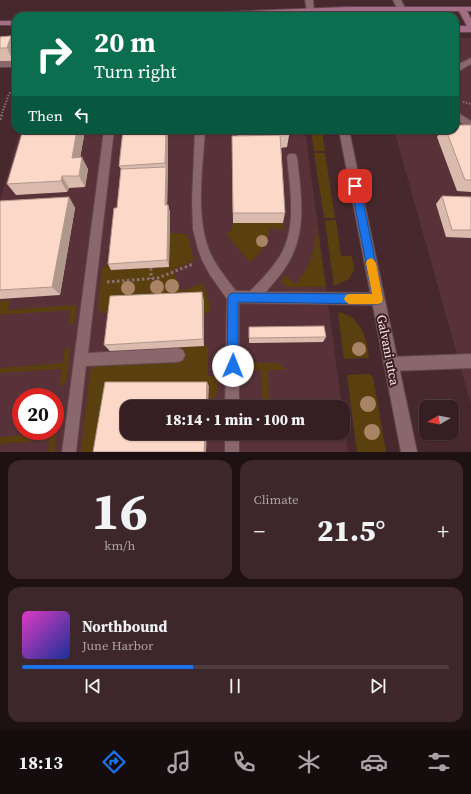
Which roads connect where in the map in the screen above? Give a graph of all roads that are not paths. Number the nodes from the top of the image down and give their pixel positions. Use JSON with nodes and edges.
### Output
{"nodes":[{"id":1,"x":309,"y":0,"type":"edge"},
{"id":2,"x":397,"y":0,"type":"edge"},
{"id":3,"x":401,"y":8,"type":"junction"},
{"id":4,"x":462,"y":9,"type":"junction"},
{"id":5,"x":471,"y":9,"type":"edge"},
{"id":6,"x":317,"y":12,"type":"edge"},
{"id":7,"x":0,"y":23,"type":"edge"},
{"id":8,"x":12,"y":23,"type":"edge"},
{"id":9,"x":471,"y":28,"type":"edge"},
{"id":10,"x":459,"y":29,"type":"edge"},
{"id":11,"x":12,"y":39,"type":"edge"},
{"id":12,"x":0,"y":40,"type":"edge"},
{"id":13,"x":471,"y":61,"type":"edge"},
{"id":14,"x":0,"y":64,"type":"edge"},
{"id":15,"x":12,"y":64,"type":"edge"},
{"id":16,"x":459,"y":68,"type":"edge"},
{"id":17,"x":459,"y":117,"type":"edge"},
{"id":18,"x":471,"y":126,"type":"edge"},
{"id":19,"x":109,"y":134,"type":"edge"},
{"id":20,"x":200,"y":134,"type":"edge"},
{"id":21,"x":345,"y":134,"type":"edge"},
{"id":22,"x":292,"y":157,"type":"dead end"},
{"id":23,"x":233,"y":297,"type":"junction"},
{"id":24,"x":253,"y":297,"type":"junction"},
{"id":25,"x":378,"y":299,"type":"junction"},
{"id":26,"x":178,"y":354,"type":"edge"},
{"id":27,"x":80,"y":360,"type":"junction"},
{"id":28,"x":471,"y":361,"type":"edge"},
{"id":29,"x":391,"y":364,"type":"junction"},
{"id":30,"x":232,"y":400,"type":"edge"},
{"id":31,"x":232,"y":440,"type":"edge"},
{"id":32,"x":69,"y":452,"type":"edge"},
{"id":33,"x":232,"y":452,"type":"edge"},
{"id":34,"x":409,"y":452,"type":"edge"}],
"edges":[{"from":1,"to":6,"type":"lane"},
{"from":2,"to":3,"type":"lane"},
{"from":3,"to":4,"type":"main road"},
{"from":3,"to":6,"type":"main road"},
{"from":4,"to":5,"type":"main road"},
{"from":4,"to":9,"type":"main road"},
{"from":7,"to":8,"type":"main road"},
{"from":9,"to":10,"type":"main road"},
{"from":11,"to":12,"type":"main road"},
{"from":13,"to":16,"type":"lane"},
{"from":14,"to":15,"type":"lane"},
{"from":17,"to":18,"type":"lane"},
{"from":19,"to":27,"type":"lane"},
{"from":20,"to":23,"type":"lane"},
{"from":21,"to":25,"type":"street","name":"Galvani utca"},
{"from":22,"to":24,"type":"lane"},
{"from":23,"to":24,"type":"lane"},
{"from":23,"to":30,"type":"lane"},
{"from":24,"to":25,"type":"lane"},
{"from":25,"to":29,"type":"street","name":"Galvani utca"},
{"from":26,"to":27,"type":"lane"},
{"from":27,"to":32,"type":"lane"},
{"from":28,"to":29,"type":"lane"},
{"from":29,"to":34,"type":"street","name":"Galvani utca"},
{"from":31,"to":33,"type":"lane"}]}
